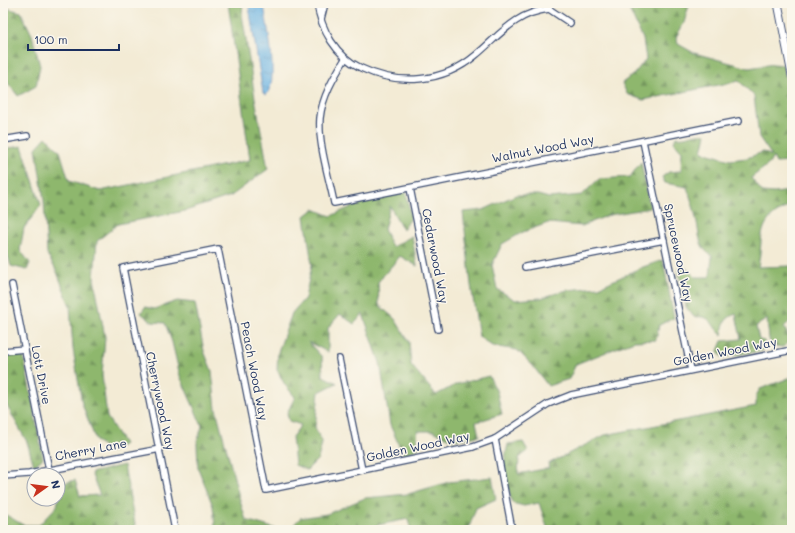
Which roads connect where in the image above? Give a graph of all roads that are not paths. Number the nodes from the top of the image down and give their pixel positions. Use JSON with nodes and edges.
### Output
{"nodes":[{"id":1,"x":317,"y":3,"type":"edge"},
{"id":2,"x":325,"y":3,"type":"edge"},
{"id":3,"x":778,"y":3,"type":"edge"},
{"id":4,"x":321,"y":21,"type":"junction"},
{"id":5,"x":570,"y":23,"type":"dead end"},
{"id":6,"x":345,"y":59,"type":"junction"},
{"id":7,"x":792,"y":74,"type":"edge"},
{"id":8,"x":739,"y":121,"type":"dead end"},
{"id":9,"x":27,"y":136,"type":"dead end"},
{"id":10,"x":3,"y":140,"type":"edge"},
{"id":11,"x":643,"y":141,"type":"junction"},
{"id":12,"x":410,"y":188,"type":"junction"},
{"id":13,"x":664,"y":240,"type":"junction"},
{"id":14,"x":525,"y":267,"type":"dead end"},
{"id":15,"x":124,"y":276,"type":"joint"},
{"id":16,"x":12,"y":285,"type":"dead end"},
{"id":17,"x":438,"y":329,"type":"dead end"},
{"id":18,"x":25,"y":349,"type":"junction"},
{"id":19,"x":792,"y":350,"type":"edge"},
{"id":20,"x":3,"y":351,"type":"edge"},
{"id":21,"x":339,"y":359,"type":"dead end"},
{"id":22,"x":691,"y":370,"type":"junction"},
{"id":23,"x":495,"y":439,"type":"junction"},
{"id":24,"x":160,"y":449,"type":"junction"},
{"id":25,"x":48,"y":467,"type":"edge"},
{"id":26,"x":65,"y":467,"type":"edge"},
{"id":27,"x":362,"y":470,"type":"junction"},
{"id":28,"x":26,"y":474,"type":"edge"},
{"id":29,"x":263,"y":474,"type":"joint"},
{"id":30,"x":3,"y":476,"type":"edge"},
{"id":31,"x":175,"y":530,"type":"edge"},
{"id":32,"x":512,"y":530,"type":"edge"}],
"edges":[{"from":1,"to":4,"type":"street"},
{"from":2,"to":4,"type":"street"},
{"from":3,"to":7,"type":"street"},
{"from":4,"to":6,"type":"street"},
{"from":5,"to":6,"type":"street"},
{"from":6,"to":12,"type":"street","name":"Walnut Wood Way"},
{"from":8,"to":11,"type":"street","name":"Walnut Wood Way"},
{"from":9,"to":10,"type":"street"},
{"from":11,"to":12,"type":"street","name":"Walnut Wood Way"},
{"from":11,"to":13,"type":"street","name":"Sprucewood Way"},
{"from":12,"to":17,"type":"street","name":"Cedarwood Way"},
{"from":13,"to":14,"type":"street"},
{"from":13,"to":22,"type":"street","name":"Sprucewood Way"},
{"from":15,"to":24,"type":"street","name":"Cherrywood Way"},
{"from":15,"to":29,"type":"street","name":"Peach Wood Way"},
{"from":16,"to":18,"type":"street","name":"Lott Drive"},
{"from":18,"to":20,"type":"street"},
{"from":18,"to":25,"type":"street","name":"Lott Drive"},
{"from":19,"to":22,"type":"street","name":"Golden Wood Way"},
{"from":21,"to":27,"type":"street"},
{"from":22,"to":23,"type":"street","name":"Golden Wood Way"},
{"from":23,"to":27,"type":"street","name":"Golden Wood Way"},
{"from":23,"to":32,"type":"street"},
{"from":24,"to":26,"type":"street","name":"Cherry Lane"},
{"from":24,"to":31,"type":"street","name":"Cherrywood Way"},
{"from":27,"to":29,"type":"street","name":"Golden Wood Way"},
{"from":28,"to":30,"type":"street","name":"Cherry Lane"}]}
